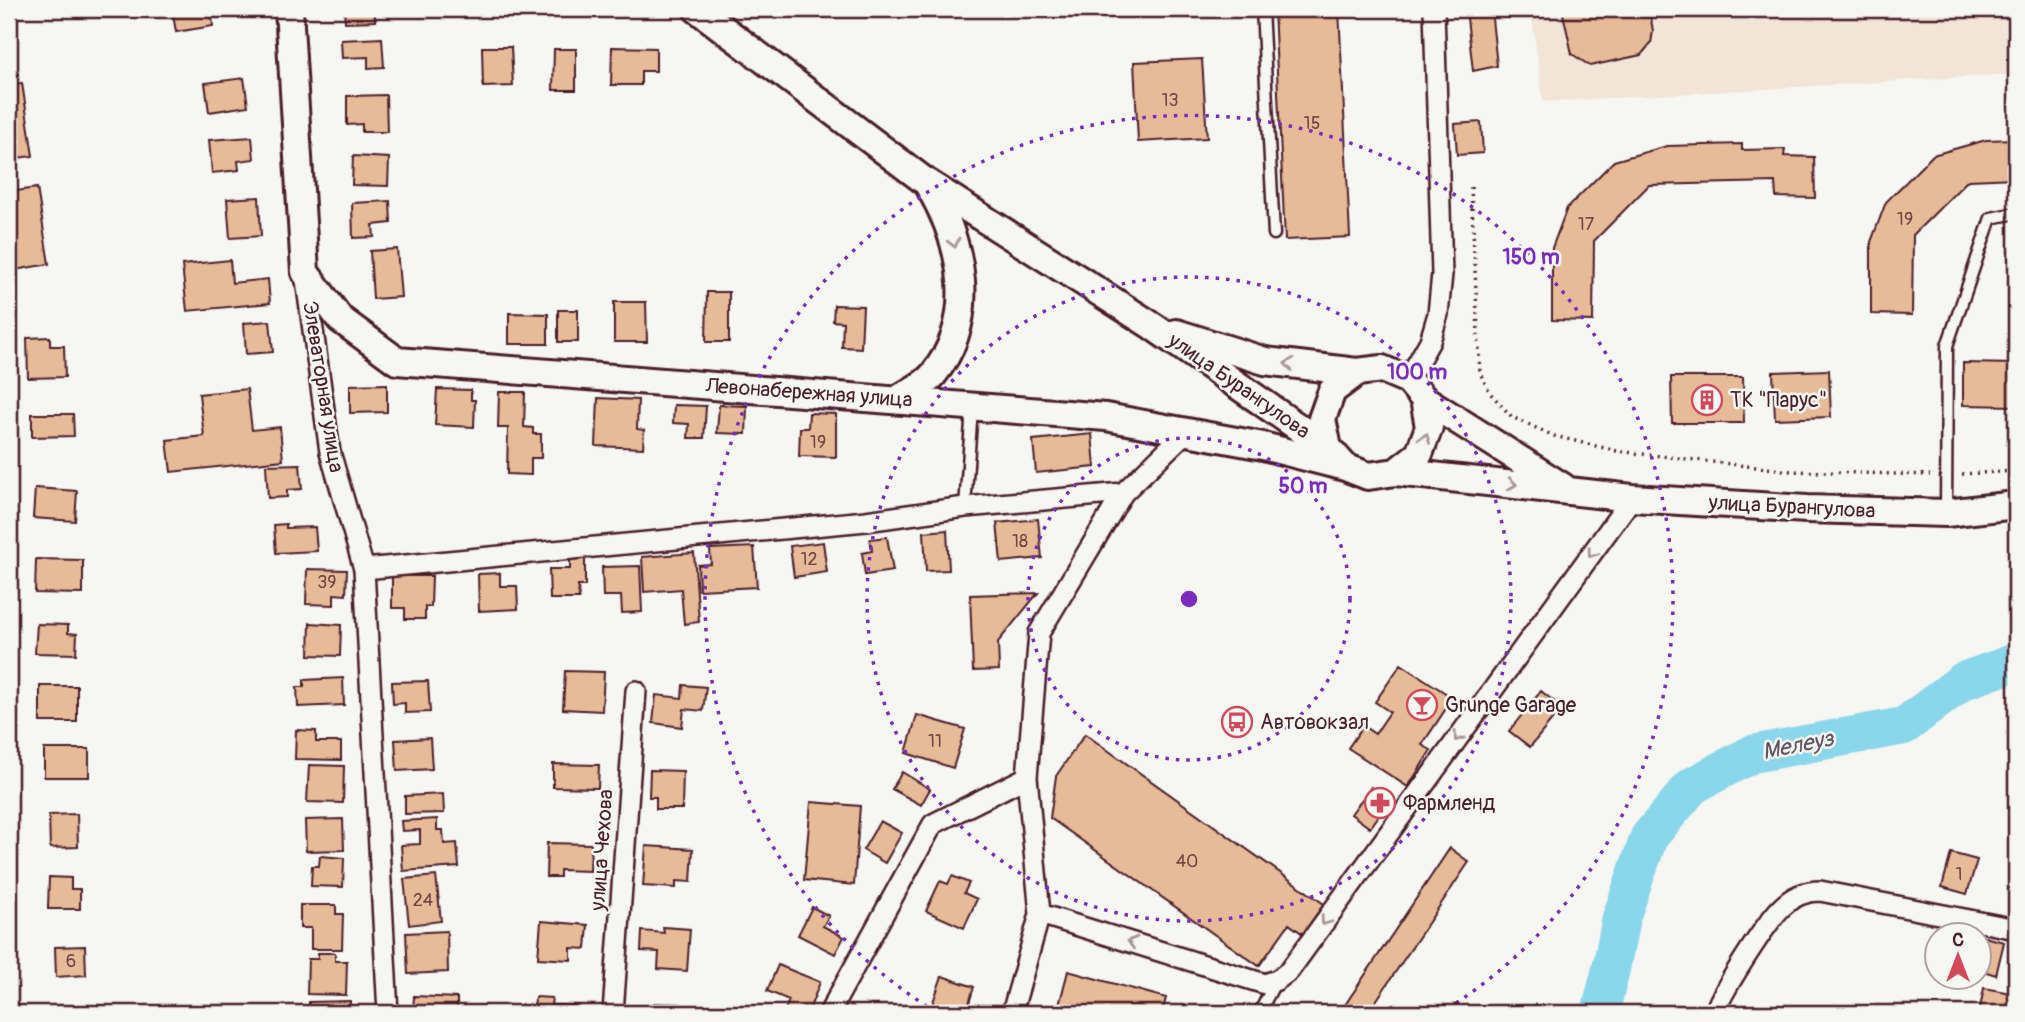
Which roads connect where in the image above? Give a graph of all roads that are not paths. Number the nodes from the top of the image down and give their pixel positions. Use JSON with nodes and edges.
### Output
{"nodes":[{"id":1,"x":289,"y":9,"type":"edge"},
{"id":2,"x":1262,"y":9,"type":"edge"},
{"id":3,"x":1434,"y":9,"type":"edge"},
{"id":4,"x":707,"y":16,"type":"edge"},
{"id":5,"x":926,"y":182,"type":"junction"},
{"id":6,"x":2016,"y":213,"type":"edge"},
{"id":7,"x":1274,"y":234,"type":"dead end"},
{"id":8,"x":305,"y":272,"type":"junction"},
{"id":9,"x":1151,"y":325,"type":"junction"},
{"id":10,"x":1357,"y":372,"type":"junction"},
{"id":11,"x":1416,"y":389,"type":"junction"},
{"id":12,"x":897,"y":400,"type":"junction"},
{"id":13,"x":972,"y":404,"type":"junction"},
{"id":14,"x":1187,"y":431,"type":"junction"},
{"id":15,"x":1336,"y":457,"type":"junction"},
{"id":16,"x":1395,"y":472,"type":"junction"},
{"id":17,"x":1568,"y":489,"type":"junction"},
{"id":18,"x":1123,"y":493,"type":"junction"},
{"id":19,"x":1632,"y":498,"type":"junction"},
{"id":20,"x":2016,"y":505,"type":"edge"},
{"id":21,"x":965,"y":507,"type":"junction"},
{"id":22,"x":1946,"y":513,"type":"junction"},
{"id":23,"x":364,"y":569,"type":"junction"},
{"id":24,"x":636,"y":691,"type":"dead end"},
{"id":25,"x":1027,"y":777,"type":"junction"},
{"id":26,"x":1040,"y":914,"type":"junction"},
{"id":27,"x":2016,"y":929,"type":"edge"},
{"id":28,"x":1277,"y":980,"type":"junction"},
{"id":29,"x":388,"y":1013,"type":"edge"},
{"id":30,"x":613,"y":1013,"type":"edge"},
{"id":31,"x":829,"y":1013,"type":"edge"},
{"id":32,"x":1012,"y":1013,"type":"edge"},
{"id":33,"x":1259,"y":1013,"type":"edge"},
{"id":34,"x":1715,"y":1013,"type":"edge"}],
"edges":[{"from":1,"to":8,"type":"main road","name":"Элеваторная улица"},
{"from":2,"to":7,"type":"lane"},
{"from":3,"to":11,"type":"street"},
{"from":4,"to":5,"type":"main road"},
{"from":5,"to":9,"type":"main road"},
{"from":5,"to":12,"type":"main road","one_way":true},
{"from":6,"to":22,"type":"lane"},
{"from":8,"to":12,"type":"main road","name":"Левонабережная улица"},
{"from":8,"to":23,"type":"street","name":"Элеваторная улица"},
{"from":10,"to":9,"type":"main road","name":"улица Бурангулова","one_way":true},
{"from":9,"to":15,"type":"main road","name":"улица Бурангулова"},
{"from":10,"to":11,"type":"main road","name":"улица Бурангулова"},
{"from":10,"to":15,"type":"main road","name":"улица Бурангулова"},
{"from":16,"to":11,"type":"main road","one_way":true},
{"from":11,"to":17,"type":"main road","name":"улица Бурангулова"},
{"from":12,"to":13,"type":"main road","name":"Левонабережная улица"},
{"from":13,"to":14,"type":"main road","name":"Левонабережная улица"},
{"from":13,"to":21,"type":"lane"},
{"from":14,"to":15,"type":"main road","name":"Левонабережная улица"},
{"from":14,"to":18,"type":"street"},
{"from":15,"to":16,"type":"main road","name":"улица Бурангулова"},
{"from":16,"to":17,"type":"main road","name":"улица Бурангулова","one_way":true},
{"from":17,"to":19,"type":"main road","name":"улица Бурангулова"},
{"from":18,"to":21,"type":"street"},
{"from":18,"to":25,"type":"street"},
{"from":19,"to":22,"type":"main road","name":"улица Бурангулова"},
{"from":19,"to":28,"type":"street","one_way":true},
{"from":20,"to":22,"type":"main road","name":"улица Бурангулова"},
{"from":21,"to":23,"type":"street"},
{"from":23,"to":29,"type":"street","name":"Элеваторная улица"},
{"from":24,"to":30,"type":"street","name":"улица Чехова"},
{"from":25,"to":26,"type":"street"},
{"from":25,"to":31,"type":"street"},
{"from":28,"to":26,"type":"street","one_way":true},
{"from":26,"to":32,"type":"street"},
{"from":27,"to":34,"type":"street"},
{"from":28,"to":33,"type":"lane"}]}
